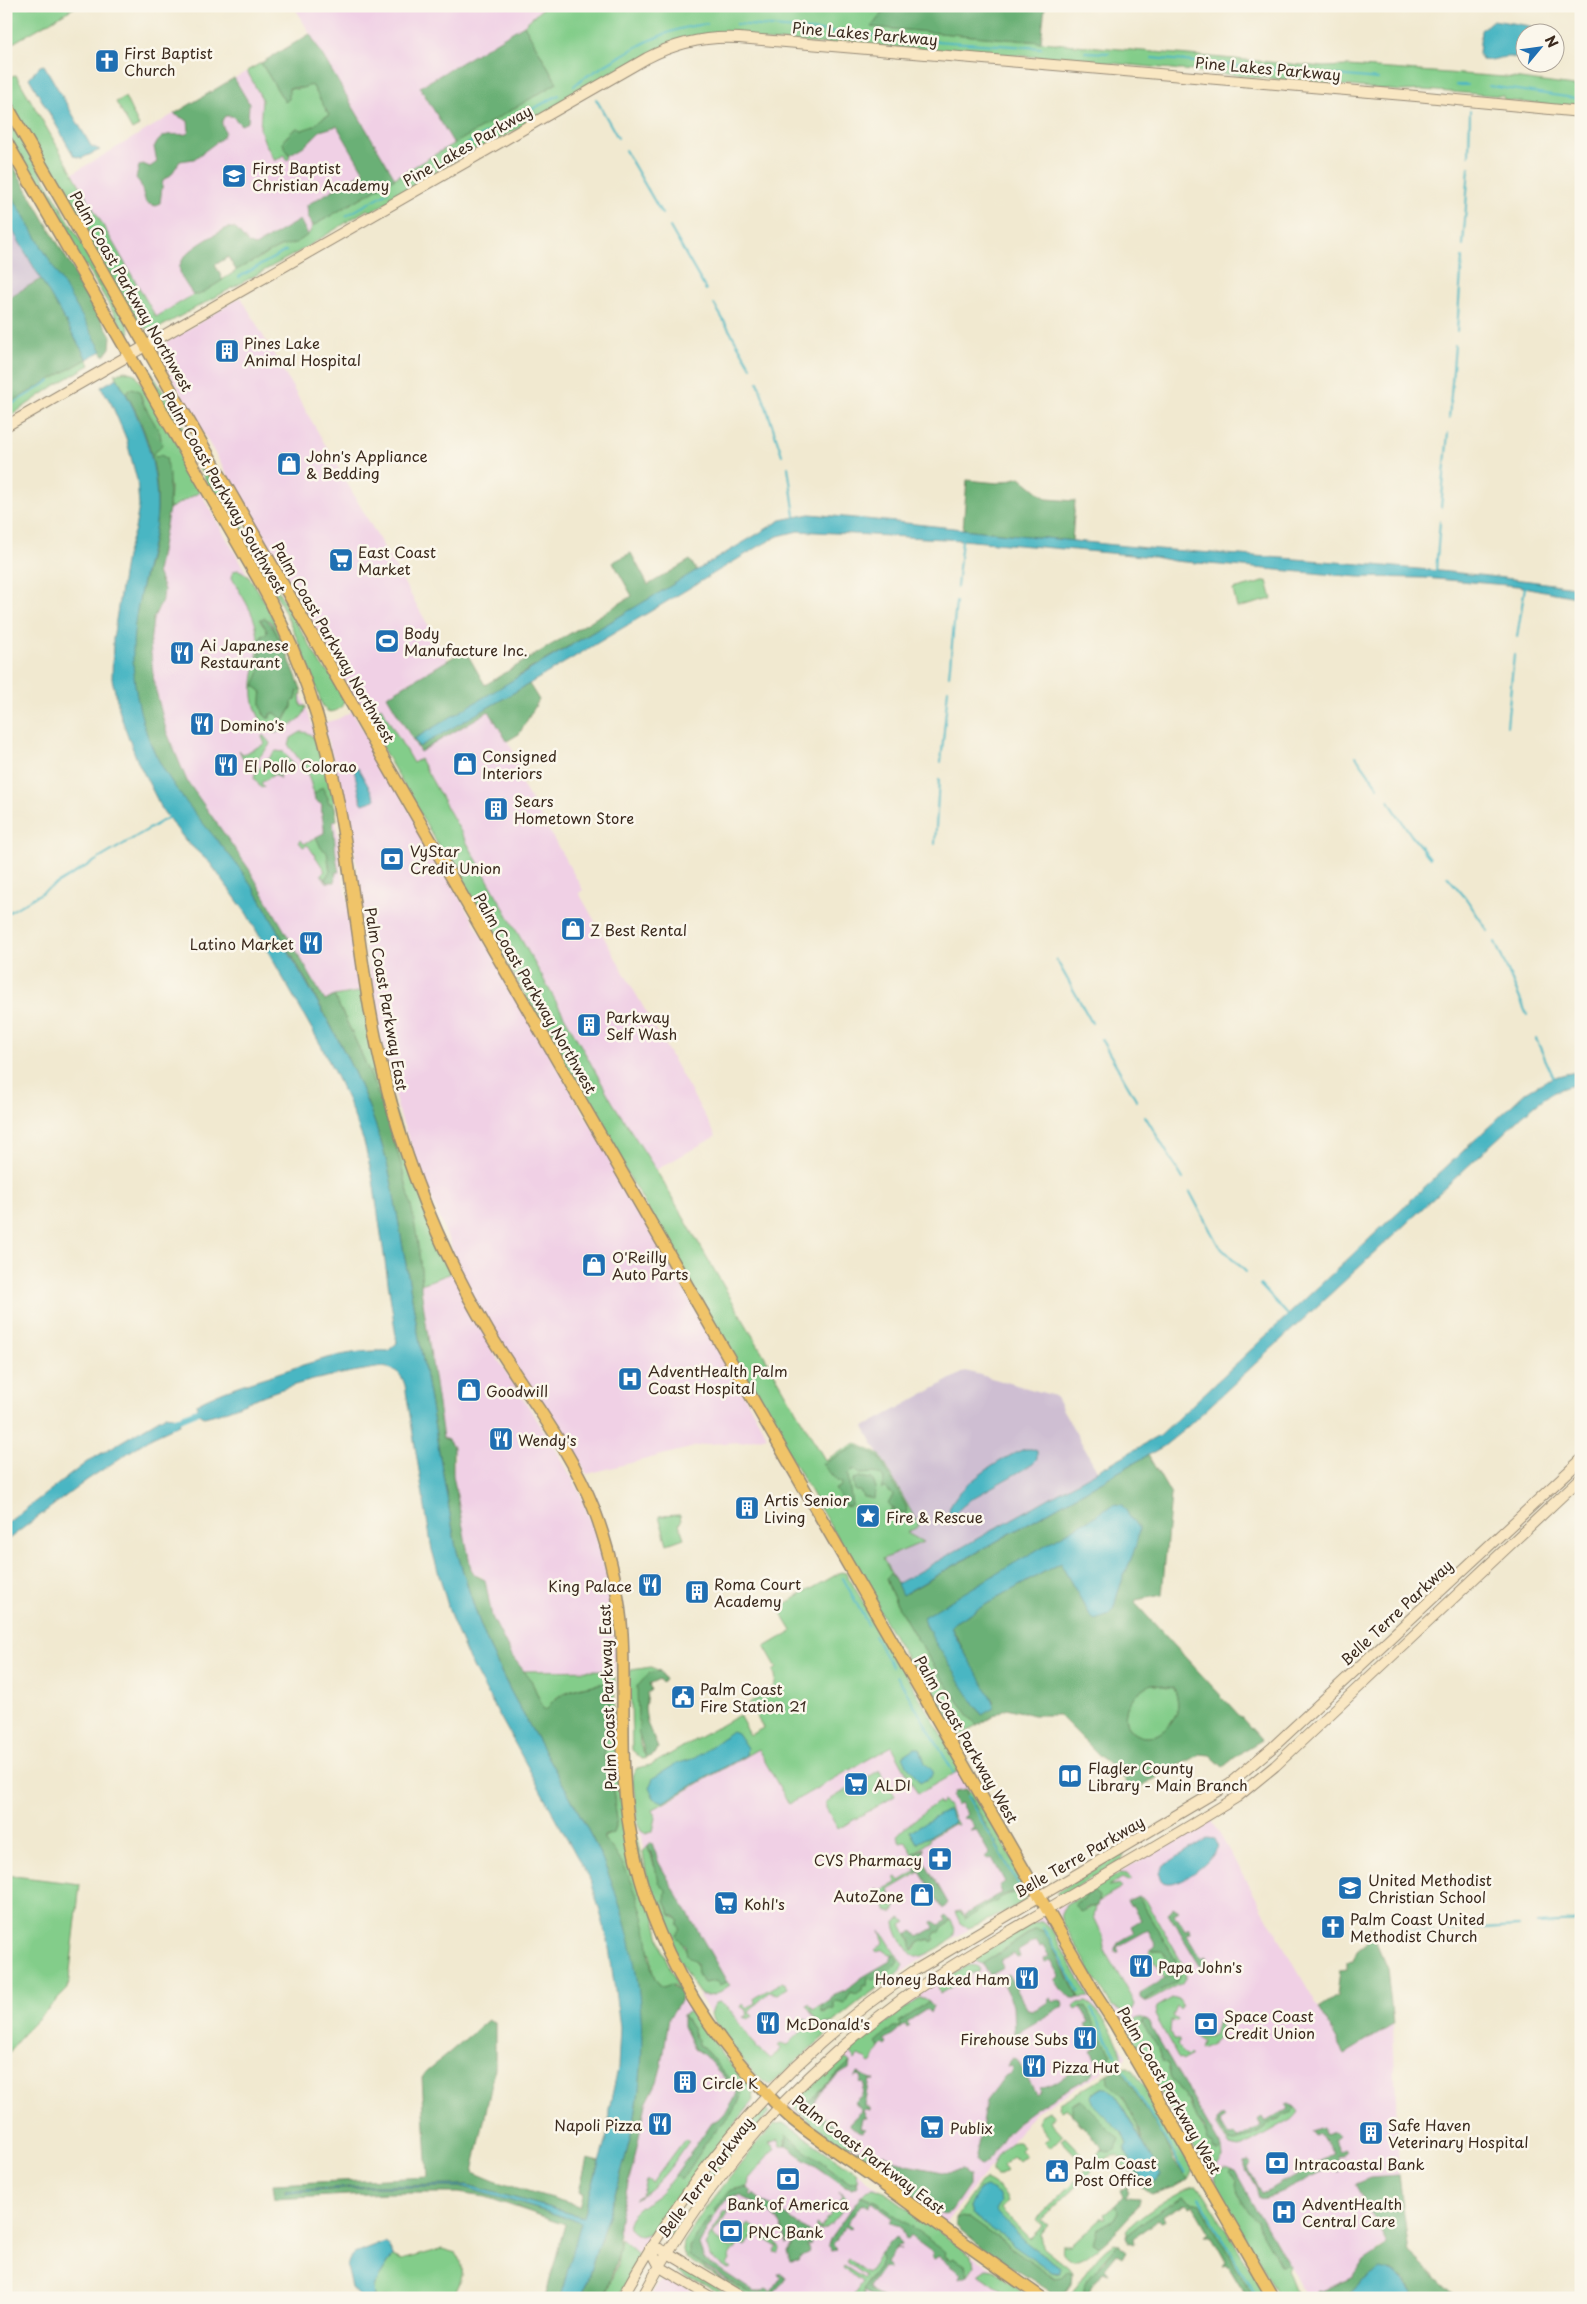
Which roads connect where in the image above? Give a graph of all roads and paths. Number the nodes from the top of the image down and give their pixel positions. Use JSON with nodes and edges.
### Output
{"nodes":[{"id":1,"x":6,"y":104,"type":"edge"},
{"id":2,"x":1581,"y":112,"type":"edge"},
{"id":3,"x":6,"y":141,"type":"edge"},
{"id":4,"x":146,"y":345,"type":"junction"},
{"id":5,"x":129,"y":354,"type":"junction"},
{"id":6,"x":6,"y":426,"type":"edge"},
{"id":7,"x":351,"y":884,"type":"joint"},
{"id":8,"x":635,"y":1195,"type":"joint"},
{"id":9,"x":1581,"y":1460,"type":"edge"},
{"id":10,"x":1581,"y":1478,"type":"edge"},
{"id":11,"x":1039,"y":1895,"type":"junction"},
{"id":12,"x":1047,"y":1908,"type":"junction"},
{"id":13,"x":768,"y":2094,"type":"junction"},
{"id":14,"x":779,"y":2106,"type":"junction"},
{"id":15,"x":650,"y":2248,"type":"junction"},
{"id":16,"x":668,"y":2253,"type":"junction"},
{"id":17,"x":660,"y":2267,"type":"junction"},
{"id":18,"x":622,"y":2298,"type":"edge"},
{"id":19,"x":642,"y":2298,"type":"edge"},
{"id":20,"x":712,"y":2298,"type":"edge"},
{"id":21,"x":742,"y":2298,"type":"edge"},
{"id":22,"x":1042,"y":2298,"type":"edge"},
{"id":23,"x":1274,"y":2298,"type":"edge"}],
"edges":[{"from":1,"to":4,"type":"main road","name":"Palm Coast Parkway Northwest"},
{"from":2,"to":4,"type":"main road","name":"Pine Lakes Parkway"},
{"from":3,"to":5,"type":"main road","name":"Palm Coast Parkway Southwest"},
{"from":4,"to":5,"type":"main road","name":"Pine Lakes Parkway"},
{"from":4,"to":8,"type":"main road","name":"Palm Coast Parkway Northwest"},
{"from":5,"to":6,"type":"main road","name":"Pine Lakes Parkway"},
{"from":5,"to":7,"type":"main road","name":"Palm Coast Parkway Southwest"},
{"from":7,"to":13,"type":"main road","name":"Palm Coast Parkway East"},
{"from":8,"to":11,"type":"main road","name":"Palm Coast Parkway West"},
{"from":9,"to":11,"type":"main road","name":"Belle Terre Parkway"},
{"from":10,"to":12,"type":"main road","name":"Belle Terre Parkway"},
{"from":11,"to":12,"type":"main road","name":"Palm Coast Parkway West"},
{"from":11,"to":13,"type":"main road","name":"Belle Terre Parkway"},
{"from":12,"to":14,"type":"main road","name":"Belle Terre Parkway"},
{"from":12,"to":23,"type":"main road","name":"Palm Coast Parkway West"},
{"from":13,"to":14,"type":"main road","name":"Palm Coast Parkway East"},
{"from":13,"to":15,"type":"main road","name":"Belle Terre Parkway"},
{"from":14,"to":16,"type":"main road","name":"Belle Terre Parkway"},
{"from":14,"to":22,"type":"main road","name":"Palm Coast Parkway East"},
{"from":15,"to":16,"type":"main road"},
{"from":15,"to":17,"type":"main road"},
{"from":15,"to":18,"type":"main road","name":"Belle Terre Parkway"},
{"from":16,"to":17,"type":"main road","name":"Belle Terre Parkway"},
{"from":16,"to":21,"type":"main road"},
{"from":17,"to":19,"type":"main road","name":"Belle Terre Parkway"},
{"from":17,"to":20,"type":"main road"}]}
